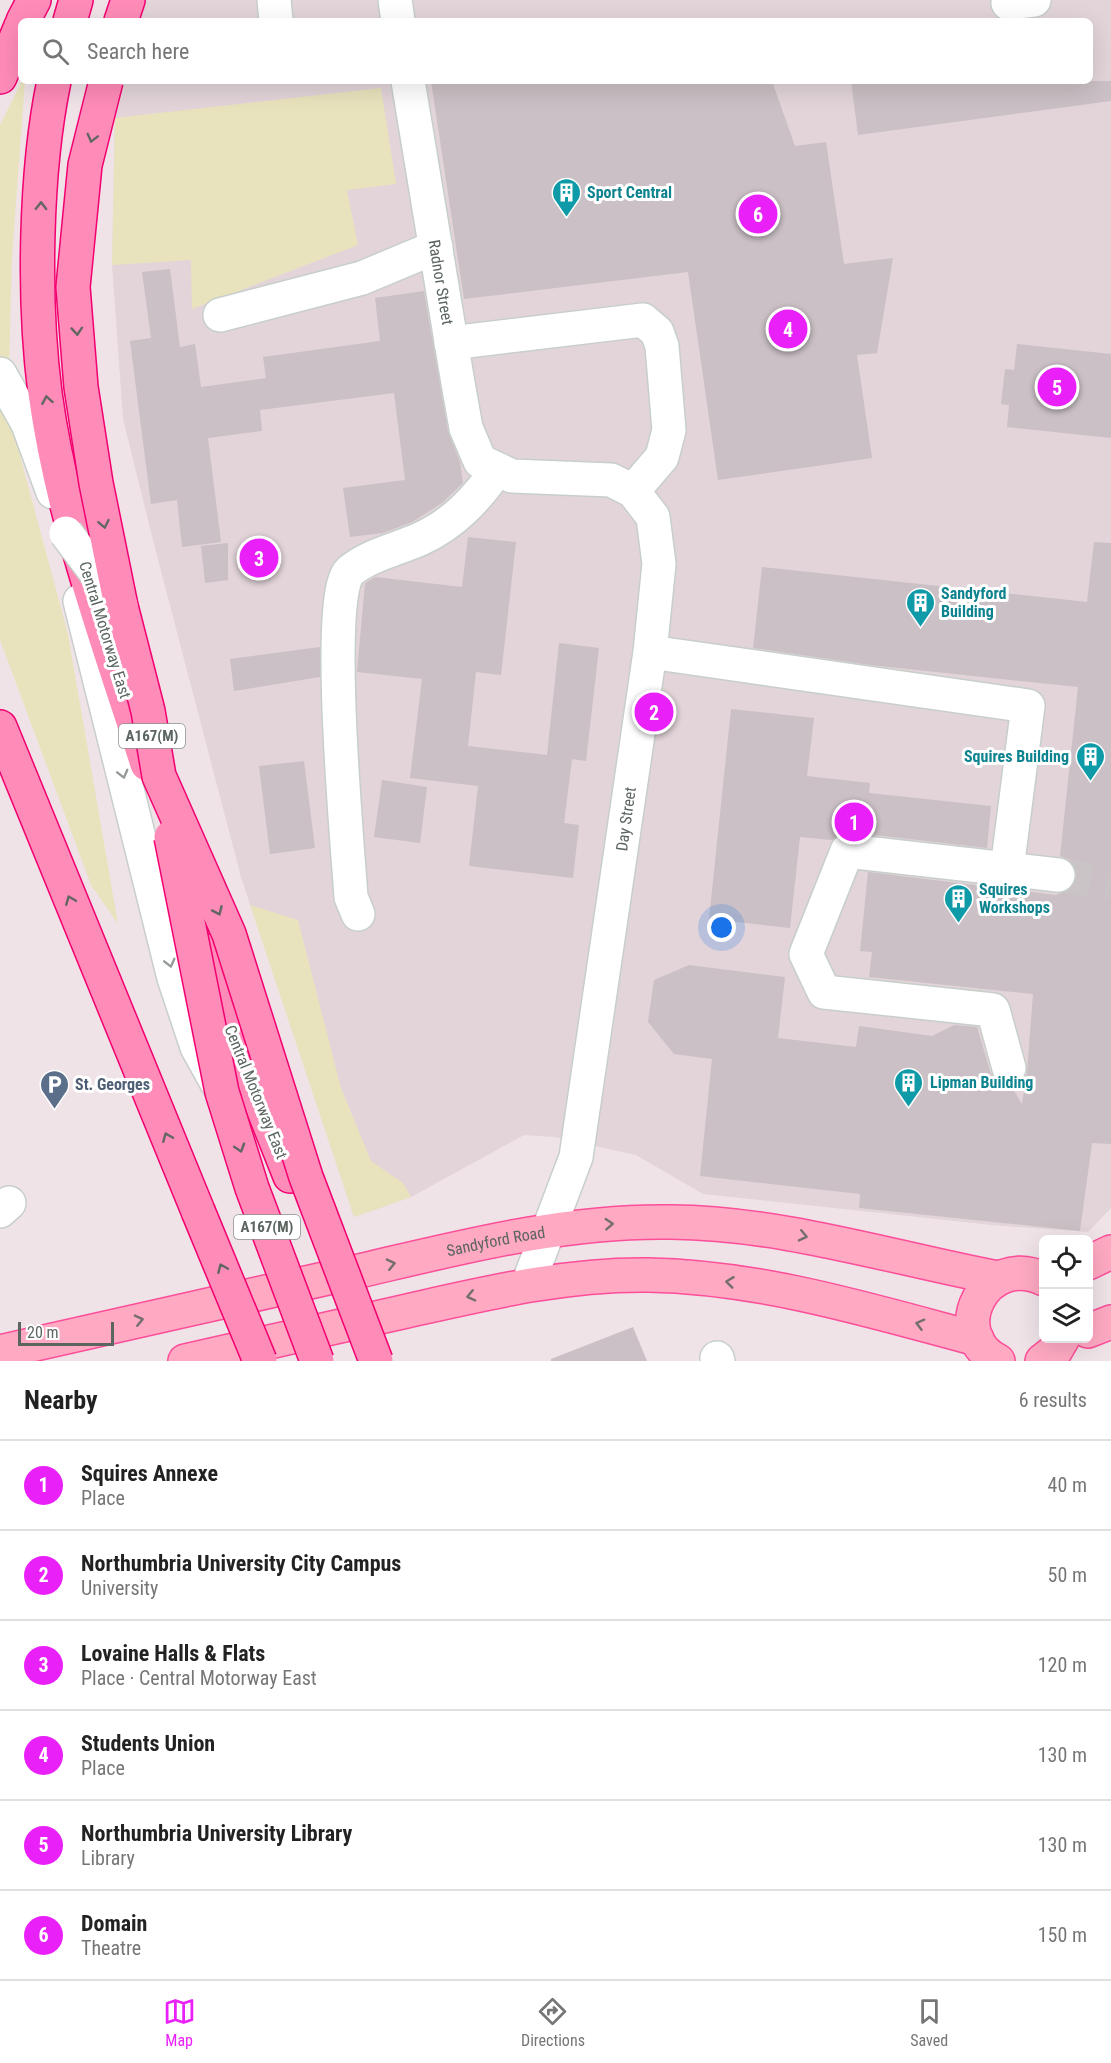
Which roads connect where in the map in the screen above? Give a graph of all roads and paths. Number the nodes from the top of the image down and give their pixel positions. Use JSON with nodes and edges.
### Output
{"nodes":[{"id":1,"x":34,"y":0,"type":"edge"},
{"id":2,"x":76,"y":0,"type":"edge"},
{"id":3,"x":128,"y":0,"type":"edge"},
{"id":4,"x":274,"y":0,"type":"edge"},
{"id":5,"x":395,"y":0,"type":"edge"},
{"id":6,"x":25,"y":18,"type":"edge"},
{"id":7,"x":71,"y":18,"type":"edge"},
{"id":8,"x":122,"y":18,"type":"edge"},
{"id":9,"x":276,"y":18,"type":"edge"},
{"id":10,"x":398,"y":18,"type":"edge"},
{"id":11,"x":18,"y":33,"type":"edge"},
{"id":12,"x":0,"y":76,"type":"edge"},
{"id":13,"x":53,"y":84,"type":"edge"},
{"id":14,"x":105,"y":84,"type":"edge"},
{"id":15,"x":409,"y":84,"type":"edge"},
{"id":16,"x":436,"y":247,"type":"junction"},
{"id":17,"x":220,"y":315,"type":"dead end"},
{"id":18,"x":452,"y":344,"type":"junction"},
{"id":19,"x":0,"y":374,"type":"edge"},
{"id":20,"x":497,"y":470,"type":"junction"},
{"id":21,"x":633,"y":491,"type":"junction"},
{"id":22,"x":66,"y":534,"type":"junction"},
{"id":23,"x":121,"y":606,"type":"junction"},
{"id":24,"x":650,"y":652,"type":"junction"},
{"id":25,"x":0,"y":728,"type":"edge"},
{"id":26,"x":159,"y":776,"type":"junction"},
{"id":27,"x":1007,"y":869,"type":"junction"},
{"id":28,"x":1058,"y":875,"type":"tunnel mouth"},
{"id":29,"x":358,"y":914,"type":"dead end"},
{"id":30,"x":1009,"y":1068,"type":"dead end"},
{"id":31,"x":222,"y":1092,"type":"junction"},
{"id":32,"x":550,"y":1229,"type":"junction"},
{"id":33,"x":1111,"y":1252,"type":"edge"},
{"id":34,"x":1093,"y":1261,"type":"edge"},
{"id":35,"x":1039,"y":1277,"type":"edge"},
{"id":36,"x":998,"y":1278,"type":"junction"},
{"id":37,"x":528,"y":1284,"type":"junction"},
{"id":38,"x":1111,"y":1322,"type":"edge"},
{"id":39,"x":1093,"y":1329,"type":"edge"},
{"id":40,"x":0,"y":1352,"type":"edge"},
{"id":41,"x":991,"y":1355,"type":"edge"},
{"id":42,"x":185,"y":1361,"type":"edge"},
{"id":43,"x":260,"y":1361,"type":"edge"},
{"id":44,"x":317,"y":1361,"type":"edge"},
{"id":45,"x":360,"y":1361,"type":"edge"},
{"id":46,"x":376,"y":1361,"type":"edge"}],
"edges":[{"from":1,"to":6,"type":"highway"},
{"from":2,"to":7,"type":"highway"},
{"from":3,"to":8,"type":"highway"},
{"from":4,"to":9,"type":"lane"},
{"from":5,"to":10,"type":"lane"},
{"from":11,"to":12,"type":"highway"},
{"from":45,"to":13,"type":"highway","name":"Central Motorway East","number":"A167(M)","one_way":true},
{"from":14,"to":23,"type":"highway","name":"Central Motorway East","number":"A167(M)","one_way":true,"bridge":true},
{"from":15,"to":16,"type":"lane","name":"Radnor Street"},
{"from":16,"to":17,"type":"lane"},
{"from":16,"to":18,"type":"lane","name":"Radnor Street"},
{"from":18,"to":20,"type":"lane","name":"Radnor Street"},
{"from":18,"to":21,"type":"lane"},
{"from":19,"to":22,"type":"lane"},
{"from":20,"to":21,"type":"lane"},
{"from":20,"to":29,"type":"lane"},
{"from":21,"to":24,"type":"lane","name":"Day Street"},
{"from":22,"to":23,"type":"lane","bridge":true},
{"from":22,"to":31,"type":"lane","one_way":true,"bridge":true},
{"from":23,"to":26,"type":"highway","name":"Central Motorway East","number":"A167(M)","bridge":true},
{"from":24,"to":27,"type":"lane"},
{"from":24,"to":32,"type":"lane","name":"Day Street"},
{"from":43,"to":25,"type":"highway","number":"A167(M)","one_way":true,"bridge":true},
{"from":26,"to":31,"type":"highway","number":"A167(M)","bridge":true},
{"from":26,"to":46,"type":"highway","name":"Central Motorway East","number":"A167(M)","one_way":true,"bridge":true},
{"from":27,"to":28,"type":"lane"},
{"from":27,"to":30,"type":"lane"},
{"from":31,"to":44,"type":"highway","number":"A167(M)","one_way":true,"bridge":true},
{"from":32,"to":36,"type":"main road","name":"Sandyford Road","one_way":true},
{"from":32,"to":37,"type":"lane","name":"Day Street"},
{"from":40,"to":32,"type":"main road","name":"Sandyford Road","one_way":true},
{"from":33,"to":34,"type":"main road"},
{"from":35,"to":36,"type":"main road"},
{"from":36,"to":41,"type":"main road"},
{"from":41,"to":37,"type":"main road","one_way":true},
{"from":37,"to":42,"type":"main road","one_way":true},
{"from":38,"to":39,"type":"main road"}]}
